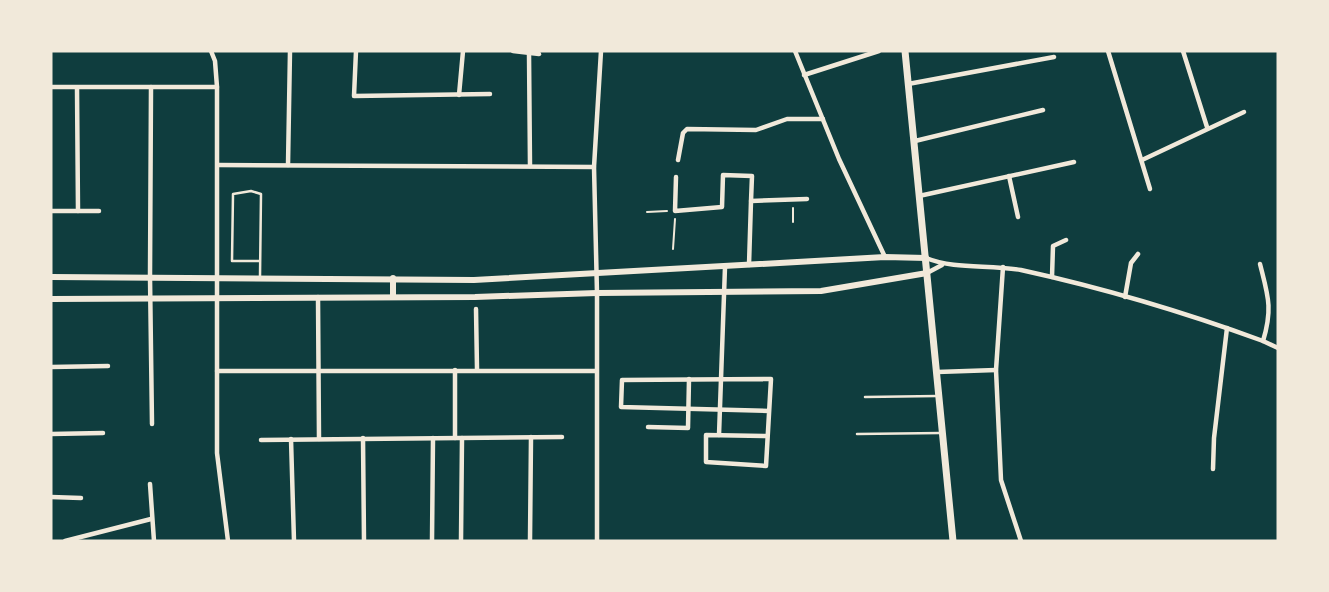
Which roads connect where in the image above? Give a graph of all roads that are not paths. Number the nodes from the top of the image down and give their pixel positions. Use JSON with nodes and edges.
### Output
{"nodes":[{"id":1,"x":211,"y":51,"type":"edge"},
{"id":2,"x":290,"y":51,"type":"edge"},
{"id":3,"x":356,"y":51,"type":"edge"},
{"id":4,"x":463,"y":51,"type":"edge"},
{"id":5,"x":513,"y":51,"type":"edge"},
{"id":6,"x":601,"y":51,"type":"edge"},
{"id":7,"x":795,"y":51,"type":"edge"},
{"id":8,"x":879,"y":51,"type":"edge"},
{"id":9,"x":905,"y":51,"type":"edge"},
{"id":10,"x":1108,"y":51,"type":"edge"},
{"id":11,"x":1183,"y":51,"type":"edge"},
{"id":12,"x":529,"y":53,"type":"junction"},
{"id":13,"x":539,"y":54,"type":"dead end"},
{"id":14,"x":1054,"y":57,"type":"dead end"},
{"id":15,"x":803,"y":75,"type":"junction"},
{"id":16,"x":908,"y":84,"type":"junction"},
{"id":17,"x":51,"y":87,"type":"edge"},
{"id":18,"x":217,"y":87,"type":"junction"},
{"id":19,"x":77,"y":88,"type":"junction"},
{"id":20,"x":150,"y":88,"type":"junction"},
{"id":21,"x":490,"y":94,"type":"dead end"},
{"id":22,"x":458,"y":95,"type":"junction"},
{"id":23,"x":1043,"y":110,"type":"dead end"},
{"id":24,"x":1244,"y":111,"type":"dead end"},
{"id":25,"x":823,"y":119,"type":"junction"},
{"id":26,"x":1207,"y":127,"type":"junction"},
{"id":27,"x":914,"y":141,"type":"junction"},
{"id":28,"x":678,"y":160,"type":"dead end"},
{"id":29,"x":1142,"y":160,"type":"junction"},
{"id":30,"x":1074,"y":162,"type":"dead end"},
{"id":31,"x":218,"y":165,"type":"junction"},
{"id":32,"x":288,"y":165,"type":"junction"},
{"id":33,"x":530,"y":166,"type":"junction"},
{"id":34,"x":594,"y":167,"type":"junction"},
{"id":35,"x":1009,"y":176,"type":"junction"},
{"id":36,"x":676,"y":177,"type":"dead end"},
{"id":37,"x":1150,"y":189,"type":"dead end"},
{"id":38,"x":919,"y":196,"type":"junction"},
{"id":39,"x":807,"y":199,"type":"dead end"},
{"id":40,"x":751,"y":201,"type":"junction"},
{"id":41,"x":51,"y":211,"type":"edge"},
{"id":42,"x":78,"y":211,"type":"junction"},
{"id":43,"x":99,"y":211,"type":"dead end"},
{"id":44,"x":1018,"y":217,"type":"dead end"},
{"id":45,"x":1066,"y":240,"type":"dead end"},
{"id":46,"x":1138,"y":254,"type":"dead end"},
{"id":47,"x":885,"y":257,"type":"junction"},
{"id":48,"x":901,"y":258,"type":"junction"},
{"id":49,"x":926,"y":258,"type":"junction"},
{"id":50,"x":259,"y":261,"type":"junction"},
{"id":51,"x":1260,"y":264,"type":"dead end"},
{"id":52,"x":748,"y":265,"type":"junction"},
{"id":53,"x":942,"y":265,"type":"junction"},
{"id":54,"x":725,"y":267,"type":"junction"},
{"id":55,"x":1003,"y":267,"type":"junction"},
{"id":56,"x":927,"y":273,"type":"junction"},
{"id":57,"x":597,"y":274,"type":"junction"},
{"id":58,"x":216,"y":276,"type":"junction"},
{"id":59,"x":903,"y":276,"type":"junction"},
{"id":60,"x":51,"y":277,"type":"edge"},
{"id":61,"x":149,"y":277,"type":"junction"},
{"id":62,"x":260,"y":277,"type":"junction"},
{"id":63,"x":1052,"y":277,"type":"junction"},
{"id":64,"x":393,"y":278,"type":"junction"},
{"id":65,"x":726,"y":291,"type":"junction"},
{"id":66,"x":597,"y":293,"type":"junction"},
{"id":67,"x":318,"y":296,"type":"junction"},
{"id":68,"x":393,"y":297,"type":"junction"},
{"id":69,"x":1125,"y":297,"type":"junction"},
{"id":70,"x":216,"y":298,"type":"junction"},
{"id":71,"x":51,"y":299,"type":"edge"},
{"id":72,"x":150,"y":299,"type":"junction"},
{"id":73,"x":476,"y":310,"type":"dead end"},
{"id":74,"x":1227,"y":328,"type":"junction"},
{"id":75,"x":1263,"y":341,"type":"junction"},
{"id":76,"x":1278,"y":348,"type":"edge"},
{"id":77,"x":108,"y":366,"type":"dead end"},
{"id":78,"x":51,"y":367,"type":"edge"},
{"id":79,"x":477,"y":369,"type":"junction"},
{"id":80,"x":455,"y":370,"type":"junction"},
{"id":81,"x":996,"y":370,"type":"junction"},
{"id":82,"x":217,"y":371,"type":"junction"},
{"id":83,"x":596,"y":371,"type":"junction"},
{"id":84,"x":318,"y":372,"type":"junction"},
{"id":85,"x":935,"y":372,"type":"junction"},
{"id":86,"x":720,"y":378,"type":"junction"},
{"id":87,"x":689,"y":379,"type":"junction"},
{"id":88,"x":937,"y":396,"type":"junction"},
{"id":89,"x":865,"y":397,"type":"dead end"},
{"id":90,"x":689,"y":408,"type":"junction"},
{"id":91,"x":719,"y":409,"type":"junction"},
{"id":92,"x":769,"y":411,"type":"junction"},
{"id":93,"x":152,"y":424,"type":"dead end"},
{"id":94,"x":648,"y":427,"type":"dead end"},
{"id":95,"x":103,"y":433,"type":"dead end"},
{"id":96,"x":941,"y":433,"type":"junction"},
{"id":97,"x":51,"y":434,"type":"edge"},
{"id":98,"x":857,"y":434,"type":"dead end"},
{"id":99,"x":719,"y":435,"type":"junction"},
{"id":100,"x":767,"y":436,"type":"junction"},
{"id":101,"x":531,"y":437,"type":"junction"},
{"id":102,"x":363,"y":438,"type":"junction"},
{"id":103,"x":433,"y":438,"type":"junction"},
{"id":104,"x":455,"y":438,"type":"junction"},
{"id":105,"x":462,"y":438,"type":"junction"},
{"id":106,"x":562,"y":438,"type":"dead end"},
{"id":107,"x":291,"y":439,"type":"junction"},
{"id":108,"x":318,"y":439,"type":"junction"},
{"id":109,"x":261,"y":440,"type":"dead end"},
{"id":110,"x":1213,"y":469,"type":"dead end"},
{"id":111,"x":150,"y":484,"type":"dead end"},
{"id":112,"x":51,"y":498,"type":"edge"},
{"id":113,"x":81,"y":498,"type":"dead end"},
{"id":114,"x":151,"y":519,"type":"junction"},
{"id":115,"x":65,"y":541,"type":"edge"},
{"id":116,"x":154,"y":541,"type":"edge"},
{"id":117,"x":228,"y":541,"type":"edge"},
{"id":118,"x":294,"y":541,"type":"edge"},
{"id":119,"x":364,"y":541,"type":"edge"},
{"id":120,"x":432,"y":541,"type":"edge"},
{"id":121,"x":461,"y":541,"type":"edge"},
{"id":122,"x":530,"y":541,"type":"edge"},
{"id":123,"x":597,"y":541,"type":"edge"},
{"id":124,"x":953,"y":541,"type":"edge"},
{"id":125,"x":1021,"y":541,"type":"edge"}],
"edges":[{"from":1,"to":18,"type":"street"},
{"from":2,"to":32,"type":"street"},
{"from":3,"to":22,"type":"street"},
{"from":4,"to":22,"type":"street"},
{"from":5,"to":12,"type":"street"},
{"from":6,"to":34,"type":"street"},
{"from":7,"to":15,"type":"street"},
{"from":8,"to":15,"type":"street"},
{"from":9,"to":16,"type":"main road"},
{"from":10,"to":29,"type":"street"},
{"from":11,"to":26,"type":"street"},
{"from":12,"to":13,"type":"street"},
{"from":12,"to":33,"type":"street"},
{"from":14,"to":16,"type":"street"},
{"from":15,"to":25,"type":"street"},
{"from":16,"to":27,"type":"main road"},
{"from":17,"to":19,"type":"street"},
{"from":18,"to":20,"type":"street"},
{"from":18,"to":31,"type":"street"},
{"from":19,"to":20,"type":"street"},
{"from":19,"to":42,"type":"street"},
{"from":20,"to":61,"type":"street"},
{"from":21,"to":22,"type":"street"},
{"from":23,"to":27,"type":"street"},
{"from":24,"to":26,"type":"street"},
{"from":25,"to":28,"type":"street"},
{"from":25,"to":47,"type":"street"},
{"from":26,"to":29,"type":"street"},
{"from":27,"to":38,"type":"main road"},
{"from":29,"to":37,"type":"street"},
{"from":30,"to":35,"type":"street"},
{"from":31,"to":32,"type":"street"},
{"from":31,"to":58,"type":"street"},
{"from":32,"to":33,"type":"street"},
{"from":33,"to":34,"type":"street"},
{"from":34,"to":57,"type":"street"},
{"from":35,"to":38,"type":"street"},
{"from":35,"to":44,"type":"street"},
{"from":36,"to":40,"type":"street"},
{"from":38,"to":49,"type":"main road"},
{"from":39,"to":40,"type":"street"},
{"from":40,"to":52,"type":"street"},
{"from":41,"to":42,"type":"street"},
{"from":42,"to":43,"type":"street"},
{"from":45,"to":63,"type":"street"},
{"from":46,"to":69,"type":"street"},
{"from":47,"to":48,"type":"street"},
{"from":47,"to":52,"type":"street"},
{"from":48,"to":49,"type":"street"},
{"from":48,"to":59,"type":"street"},
{"from":49,"to":53,"type":"street"},
{"from":49,"to":56,"type":"main road"},
{"from":50,"to":50,"type":"lane"},
{"from":50,"to":62,"type":"lane"},
{"from":51,"to":75,"type":"street"},
{"from":52,"to":54,"type":"street"},
{"from":53,"to":55,"type":"street"},
{"from":53,"to":56,"type":"street"},
{"from":54,"to":57,"type":"street"},
{"from":54,"to":65,"type":"street"},
{"from":55,"to":63,"type":"street"},
{"from":55,"to":81,"type":"street"},
{"from":56,"to":59,"type":"street"},
{"from":56,"to":85,"type":"main road"},
{"from":57,"to":64,"type":"street"},
{"from":57,"to":66,"type":"street"},
{"from":58,"to":61,"type":"street"},
{"from":58,"to":62,"type":"street"},
{"from":58,"to":70,"type":"street"},
{"from":59,"to":65,"type":"street"},
{"from":60,"to":61,"type":"street"},
{"from":61,"to":72,"type":"street"},
{"from":62,"to":64,"type":"street"},
{"from":63,"to":69,"type":"street"},
{"from":64,"to":68,"type":"street"},
{"from":65,"to":66,"type":"street"},
{"from":65,"to":86,"type":"street"},
{"from":66,"to":68,"type":"street"},
{"from":66,"to":83,"type":"street"},
{"from":67,"to":68,"type":"street"},
{"from":67,"to":70,"type":"street"},
{"from":67,"to":84,"type":"street"},
{"from":69,"to":74,"type":"street"},
{"from":70,"to":72,"type":"street"},
{"from":70,"to":82,"type":"street"},
{"from":71,"to":72,"type":"street"},
{"from":72,"to":93,"type":"street"},
{"from":73,"to":79,"type":"street"},
{"from":74,"to":75,"type":"street"},
{"from":74,"to":110,"type":"street"},
{"from":75,"to":76,"type":"street"},
{"from":77,"to":78,"type":"street"},
{"from":79,"to":80,"type":"street"},
{"from":79,"to":83,"type":"street"},
{"from":80,"to":84,"type":"street"},
{"from":80,"to":104,"type":"street"},
{"from":81,"to":85,"type":"street"},
{"from":81,"to":125,"type":"street"},
{"from":82,"to":84,"type":"street"},
{"from":82,"to":117,"type":"street"},
{"from":83,"to":123,"type":"street"},
{"from":84,"to":108,"type":"street"},
{"from":85,"to":88,"type":"main road"},
{"from":86,"to":87,"type":"street"},
{"from":86,"to":91,"type":"street"},
{"from":86,"to":92,"type":"street"},
{"from":87,"to":90,"type":"street"},
{"from":87,"to":90,"type":"street"},
{"from":88,"to":89,"type":"lane"},
{"from":88,"to":96,"type":"main road"},
{"from":90,"to":91,"type":"street"},
{"from":90,"to":94,"type":"street"},
{"from":91,"to":92,"type":"street"},
{"from":91,"to":99,"type":"street"},
{"from":92,"to":100,"type":"street"},
{"from":95,"to":97,"type":"street"},
{"from":96,"to":98,"type":"lane"},
{"from":96,"to":124,"type":"main road"},
{"from":99,"to":100,"type":"street"},
{"from":99,"to":100,"type":"street"},
{"from":101,"to":105,"type":"street"},
{"from":101,"to":106,"type":"street"},
{"from":101,"to":122,"type":"street"},
{"from":102,"to":103,"type":"street"},
{"from":102,"to":108,"type":"street"},
{"from":102,"to":119,"type":"street"},
{"from":103,"to":104,"type":"street"},
{"from":103,"to":120,"type":"street"},
{"from":104,"to":105,"type":"street"},
{"from":105,"to":121,"type":"street"},
{"from":107,"to":108,"type":"street"},
{"from":107,"to":109,"type":"street"},
{"from":107,"to":118,"type":"street"},
{"from":111,"to":114,"type":"street"},
{"from":112,"to":113,"type":"street"},
{"from":114,"to":115,"type":"street"},
{"from":114,"to":116,"type":"street"}]}
